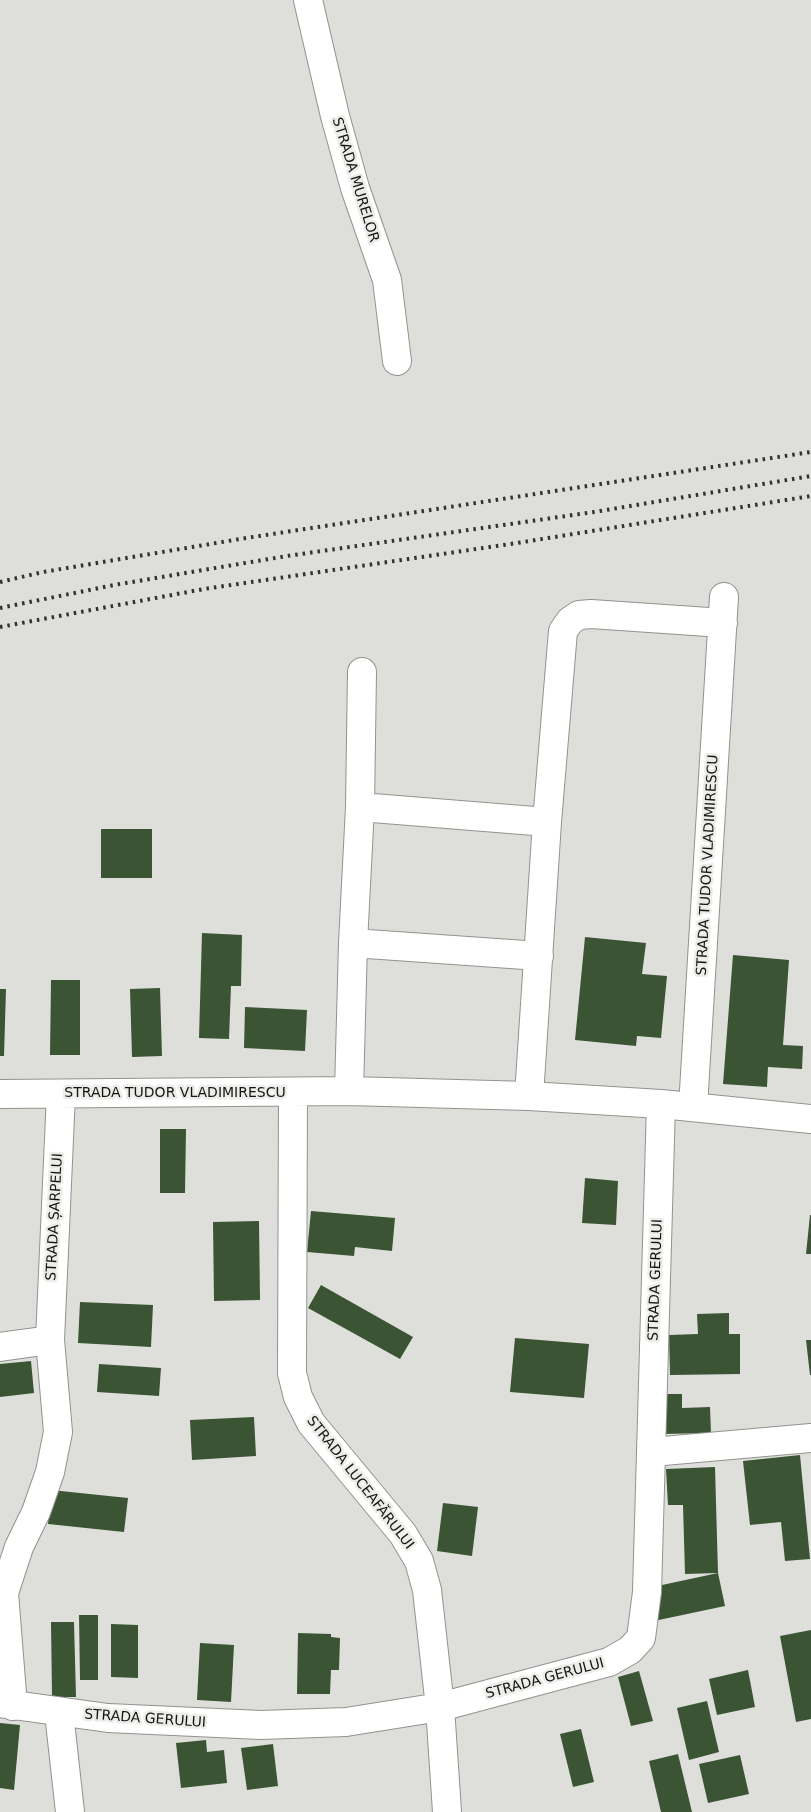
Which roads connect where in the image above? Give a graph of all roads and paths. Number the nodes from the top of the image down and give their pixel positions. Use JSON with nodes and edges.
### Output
{"nodes":[{"id":1,"x":308,"y":0,"type":"edge"},
{"id":2,"x":397,"y":361,"type":"dead end"},
{"id":3,"x":362,"y":672,"type":"dead end"},
{"id":4,"x":360,"y":807,"type":"junction"},
{"id":5,"x":547,"y":822,"type":"junction"},
{"id":6,"x":353,"y":943,"type":"junction"},
{"id":7,"x":539,"y":956,"type":"junction"},
{"id":8,"x":293,"y":1092,"type":"junction"},
{"id":9,"x":349,"y":1092,"type":"junction"},
{"id":10,"x":0,"y":1094,"type":"edge"},
{"id":11,"x":61,"y":1094,"type":"junction"},
{"id":12,"x":530,"y":1096,"type":"junction"},
{"id":13,"x":661,"y":1104,"type":"junction"},
{"id":14,"x":693,"y":1107,"type":"junction"},
{"id":15,"x":811,"y":1119,"type":"edge"},
{"id":16,"x":50,"y":1340,"type":"junction"},
{"id":17,"x":0,"y":1347,"type":"edge"},
{"id":18,"x":811,"y":1438,"type":"edge"},
{"id":19,"x":652,"y":1452,"type":"junction"},
{"id":20,"x":2,"y":1590,"type":"edge"},
{"id":21,"x":7,"y":1705,"type":"edge"},
{"id":22,"x":440,"y":1707,"type":"junction"},
{"id":23,"x":58,"y":1713,"type":"junction"},
{"id":24,"x":70,"y":1812,"type":"edge"},
{"id":25,"x":447,"y":1812,"type":"edge"}],
"edges":[{"from":1,"to":2,"type":"street","name":"STRADA MURELOR"},
{"from":3,"to":4,"type":"street"},
{"from":4,"to":5,"type":"street"},
{"from":4,"to":6,"type":"street"},
{"from":5,"to":7,"type":"street","name":"STRADA TUDOR VLADIMIRESCU"},
{"from":5,"to":14,"type":"street","name":"STRADA TUDOR VLADIMIRESCU"},
{"from":6,"to":7,"type":"street"},
{"from":6,"to":9,"type":"street"},
{"from":7,"to":12,"type":"street","name":"STRADA TUDOR VLADIMIRESCU"},
{"from":8,"to":9,"type":"street","name":"STRADA TUDOR VLADIMIRESCU"},
{"from":8,"to":11,"type":"street","name":"STRADA TUDOR VLADIMIRESCU"},
{"from":8,"to":22,"type":"street","name":"STRADA LUCEAFĂRULUI"},
{"from":9,"to":12,"type":"street","name":"STRADA TUDOR VLADIMIRESCU"},
{"from":10,"to":11,"type":"street","name":"STRADA TUDOR VLADIMIRESCU"},
{"from":11,"to":16,"type":"street","name":"STRADA ȘARPELUI"},
{"from":12,"to":13,"type":"street","name":"STRADA TUDOR VLADIMIRESCU"},
{"from":13,"to":14,"type":"street","name":"STRADA TUDOR VLADIMIRESCU"},
{"from":13,"to":19,"type":"street","name":"STRADA GERULUI"},
{"from":14,"to":15,"type":"street","name":"STRADA TUDOR VLADIMIRESCU"},
{"from":16,"to":17,"type":"street"},
{"from":16,"to":20,"type":"street","name":"STRADA ȘARPELUI"},
{"from":18,"to":19,"type":"street"},
{"from":19,"to":22,"type":"street","name":"STRADA GERULUI"},
{"from":20,"to":21,"type":"street","name":"STRADA ȘARPELUI"},
{"from":21,"to":23,"type":"street","name":"STRADA GERULUI"},
{"from":22,"to":23,"type":"street","name":"STRADA GERULUI"},
{"from":22,"to":25,"type":"street","name":"STRADA LUCEAFĂRULUI"},
{"from":23,"to":24,"type":"street"}]}
